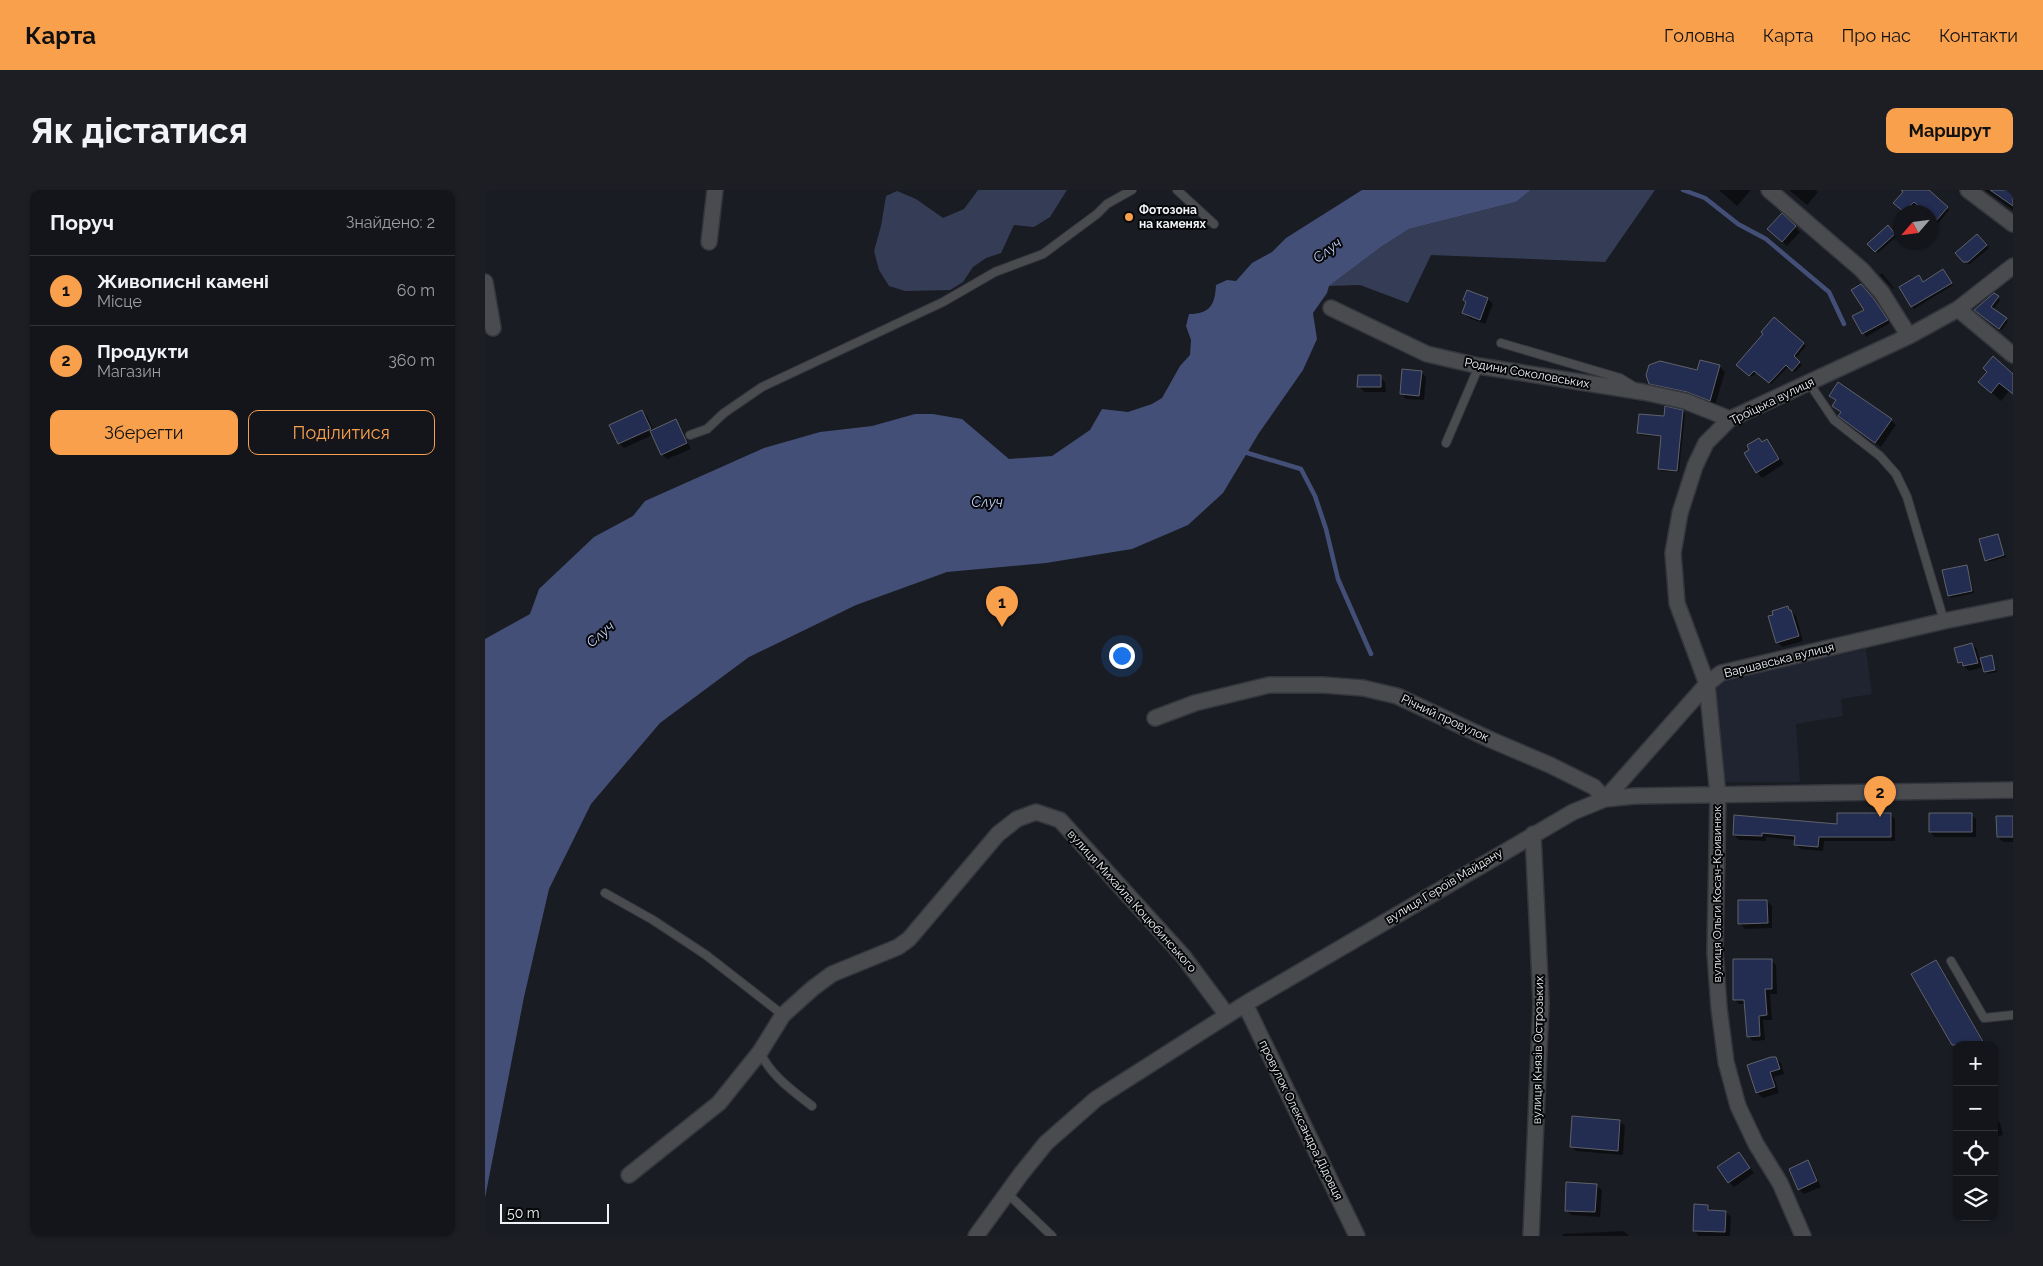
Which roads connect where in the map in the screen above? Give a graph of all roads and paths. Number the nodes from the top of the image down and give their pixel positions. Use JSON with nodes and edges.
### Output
{"nodes":[{"id":1,"x":715,"y":190,"type":"edge"},
{"id":2,"x":1132,"y":190,"type":"edge"},
{"id":3,"x":1177,"y":190,"type":"edge"},
{"id":4,"x":1769,"y":190,"type":"edge"},
{"id":5,"x":1968,"y":190,"type":"edge"},
{"id":6,"x":1185,"y":193,"type":"edge"},
{"id":7,"x":1215,"y":224,"type":"dead end"},
{"id":8,"x":2013,"y":224,"type":"edge"},
{"id":9,"x":709,"y":242,"type":"dead end"},
{"id":10,"x":2013,"y":266,"type":"edge"},
{"id":11,"x":485,"y":282,"type":"edge"},
{"id":12,"x":1331,"y":308,"type":"dead end"},
{"id":13,"x":1958,"y":309,"type":"junction"},
{"id":14,"x":493,"y":328,"type":"dead end"},
{"id":15,"x":1909,"y":336,"type":"junction"},
{"id":16,"x":1501,"y":343,"type":"dead end"},
{"id":17,"x":2013,"y":355,"type":"edge"},
{"id":18,"x":1479,"y":366,"type":"junction"},
{"id":19,"x":1809,"y":383,"type":"junction"},
{"id":20,"x":1643,"y":392,"type":"junction"},
{"id":21,"x":1730,"y":419,"type":"junction"},
{"id":22,"x":690,"y":435,"type":"dead end"},
{"id":23,"x":1446,"y":443,"type":"dead end"},
{"id":24,"x":2013,"y":607,"type":"edge"},
{"id":25,"x":1944,"y":621,"type":"junction"},
{"id":26,"x":1707,"y":684,"type":"junction"},
{"id":27,"x":1155,"y":718,"type":"dead end"},
{"id":28,"x":2013,"y":790,"type":"edge"},
{"id":29,"x":1718,"y":795,"type":"junction"},
{"id":30,"x":1605,"y":798,"type":"junction"},
{"id":31,"x":1533,"y":834,"type":"junction"},
{"id":32,"x":605,"y":893,"type":"dead end"},
{"id":33,"x":1951,"y":961,"type":"dead end"},
{"id":34,"x":1245,"y":1004,"type":"junction"},
{"id":35,"x":783,"y":1015,"type":"junction"},
{"id":36,"x":1227,"y":1015,"type":"junction"},
{"id":37,"x":2013,"y":1015,"type":"edge"},
{"id":38,"x":760,"y":1052,"type":"junction"},
{"id":39,"x":812,"y":1106,"type":"dead end"},
{"id":40,"x":629,"y":1175,"type":"dead end"},
{"id":41,"x":1007,"y":1193,"type":"junction"},
{"id":42,"x":976,"y":1236,"type":"edge"},
{"id":43,"x":1052,"y":1236,"type":"edge"},
{"id":44,"x":1357,"y":1236,"type":"edge"},
{"id":45,"x":1531,"y":1236,"type":"edge"},
{"id":46,"x":1803,"y":1236,"type":"edge"}],
"edges":[{"from":1,"to":9,"type":"street"},
{"from":2,"to":22,"type":"lane"},
{"from":3,"to":6,"type":"lane"},
{"from":4,"to":15,"type":"street"},
{"from":5,"to":8,"type":"street"},
{"from":6,"to":7,"type":"lane"},
{"from":10,"to":13,"type":"street","name":"Троїцька вулиця"},
{"from":11,"to":14,"type":"street"},
{"from":12,"to":18,"type":"street","name":"Родини Соколовських"},
{"from":13,"to":15,"type":"street","name":"Троїцька вулиця"},
{"from":13,"to":17,"type":"street"},
{"from":15,"to":19,"type":"street","name":"Троїцька вулиця"},
{"from":16,"to":20,"type":"lane"},
{"from":18,"to":20,"type":"street","name":"Родини Соколовських"},
{"from":18,"to":23,"type":"lane"},
{"from":19,"to":21,"type":"street","name":"Троїцька вулиця"},
{"from":19,"to":25,"type":"lane"},
{"from":20,"to":21,"type":"street","name":"Родини Соколовських"},
{"from":21,"to":26,"type":"street","name":"Троїцька вулиця"},
{"from":24,"to":25,"type":"street","name":"Варшавська вулиця"},
{"from":25,"to":26,"type":"street","name":"Варшавська вулиця"},
{"from":26,"to":29,"type":"street","name":"вулиця Ольги Косач-Кривинюк"},
{"from":26,"to":30,"type":"street","name":"Варшавська вулиця"},
{"from":27,"to":30,"type":"street","name":"Річний провулок"},
{"from":28,"to":29,"type":"street","name":"вулиця Героїв Майдану"},
{"from":29,"to":30,"type":"street","name":"вулиця Героїв Майдану"},
{"from":29,"to":46,"type":"street","name":"вулиця Ольги Косач-Кривинюк"},
{"from":30,"to":31,"type":"street","name":"вулиця Героїв Майдану"},
{"from":31,"to":34,"type":"street","name":"вулиця Героїв Майдану"},
{"from":31,"to":45,"type":"street","name":"вулиця Князів Острозьких"},
{"from":32,"to":35,"type":"lane"},
{"from":33,"to":37,"type":"lane"},
{"from":34,"to":36,"type":"street","name":"вулиця Героїв Майдану"},
{"from":34,"to":44,"type":"street","name":"провулок Олександра Дідовця"},
{"from":35,"to":36,"type":"street","name":"вулиця Михайла Коцюбинського"},
{"from":35,"to":38,"type":"street","name":"вулиця Михайла Коцюбинського"},
{"from":36,"to":41,"type":"street","name":"вулиця Героїв Майдану"},
{"from":38,"to":39,"type":"lane"},
{"from":38,"to":40,"type":"street","name":"вулиця Михайла Коцюбинського"},
{"from":41,"to":42,"type":"street","name":"вулиця Героїв Майдану"},
{"from":41,"to":43,"type":"lane"}]}
